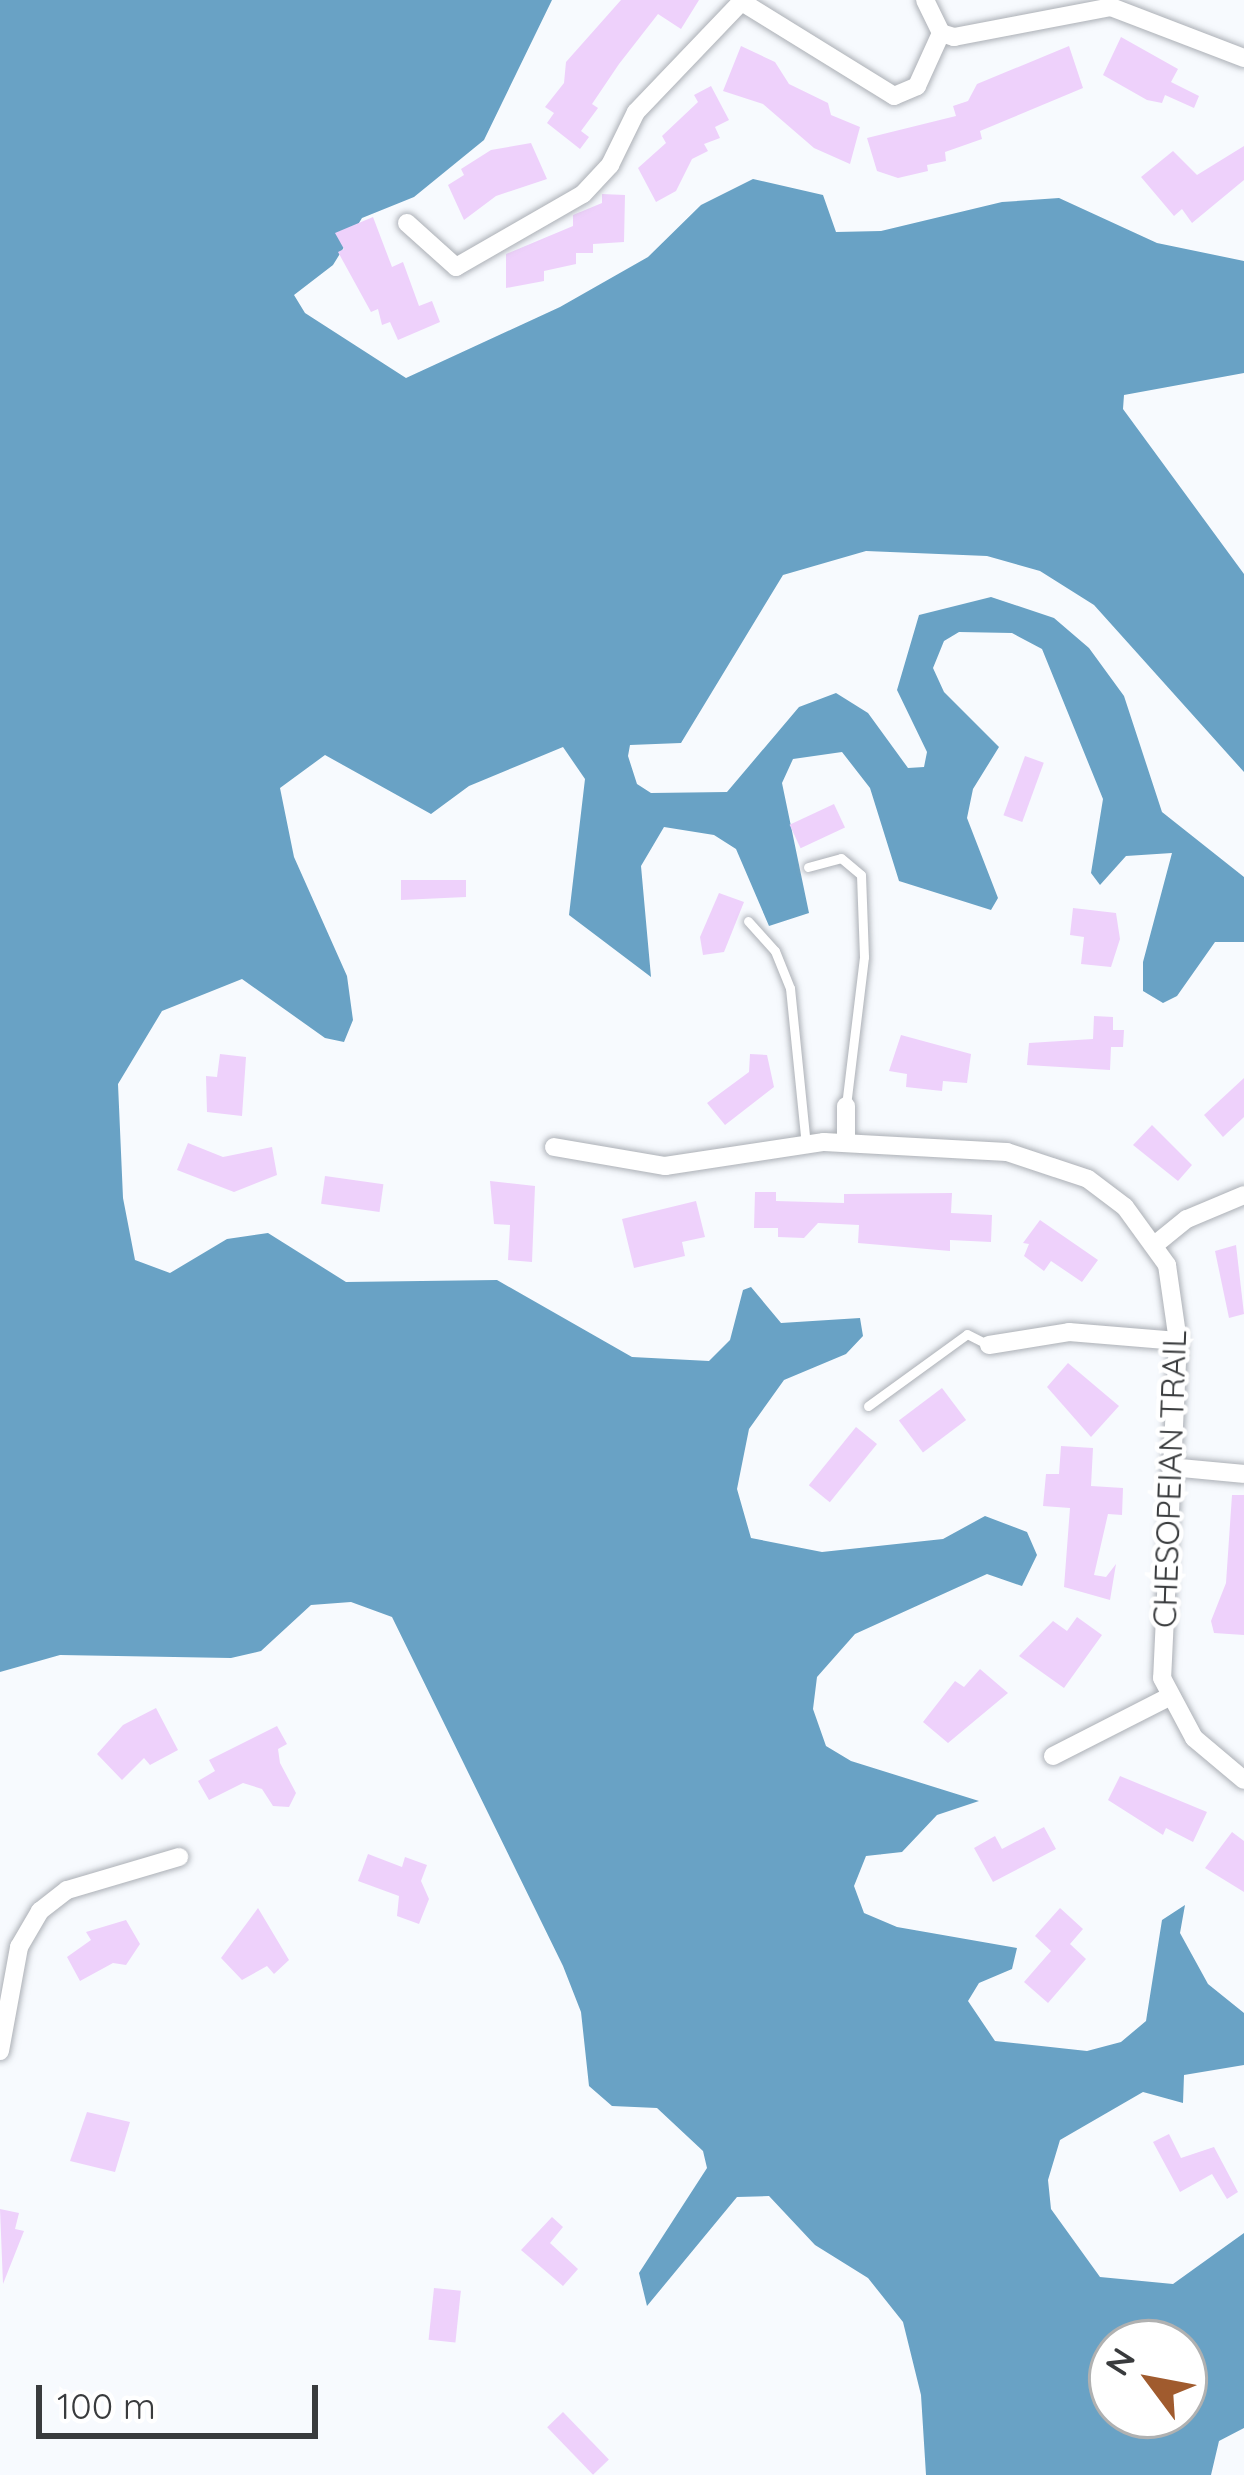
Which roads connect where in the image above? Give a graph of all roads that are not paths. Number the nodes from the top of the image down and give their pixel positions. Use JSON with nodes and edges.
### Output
{"nodes":[{"id":1,"x":926,"y":0,"type":"edge"},
{"id":2,"x":743,"y":1,"type":"edge"},
{"id":3,"x":941,"y":33,"type":"junction"},
{"id":4,"x":1244,"y":58,"type":"edge"},
{"id":5,"x":407,"y":223,"type":"dead end"},
{"id":6,"x":808,"y":867,"type":"dead end"},
{"id":7,"x":748,"y":921,"type":"dead end"},
{"id":8,"x":846,"y":1106,"type":"joint"},
{"id":9,"x":846,"y":1142,"type":"junction"},
{"id":10,"x":806,"y":1145,"type":"junction"},
{"id":11,"x":554,"y":1147,"type":"dead end"},
{"id":12,"x":1244,"y":1195,"type":"edge"},
{"id":13,"x":1157,"y":1244,"type":"junction"},
{"id":14,"x":1178,"y":1340,"type":"junction"},
{"id":15,"x":989,"y":1345,"type":"joint"},
{"id":16,"x":868,"y":1406,"type":"dead end"},
{"id":17,"x":1170,"y":1467,"type":"junction"},
{"id":18,"x":1244,"y":1474,"type":"edge"},
{"id":19,"x":1168,"y":1698,"type":"junction"},
{"id":20,"x":1053,"y":1756,"type":"dead end"},
{"id":21,"x":1244,"y":1780,"type":"edge"},
{"id":22,"x":178,"y":1857,"type":"dead end"},
{"id":23,"x":0,"y":2051,"type":"edge"}],
"edges":[{"from":1,"to":3,"type":"street"},
{"from":2,"to":3,"type":"street"},
{"from":2,"to":5,"type":"street"},
{"from":3,"to":4,"type":"street"},
{"from":6,"to":8,"type":"lane"},
{"from":7,"to":10,"type":"lane"},
{"from":8,"to":9,"type":"street"},
{"from":9,"to":10,"type":"street"},
{"from":9,"to":13,"type":"street"},
{"from":10,"to":11,"type":"street"},
{"from":12,"to":13,"type":"street"},
{"from":13,"to":14,"type":"street","name":"CHESOPEIAN TRAIL"},
{"from":14,"to":15,"type":"street"},
{"from":14,"to":17,"type":"street","name":"CHESOPEIAN TRAIL"},
{"from":15,"to":16,"type":"lane"},
{"from":17,"to":18,"type":"street"},
{"from":17,"to":19,"type":"street","name":"CHESOPEIAN TRAIL"},
{"from":19,"to":20,"type":"street"},
{"from":19,"to":21,"type":"street"},
{"from":22,"to":23,"type":"street"}]}
